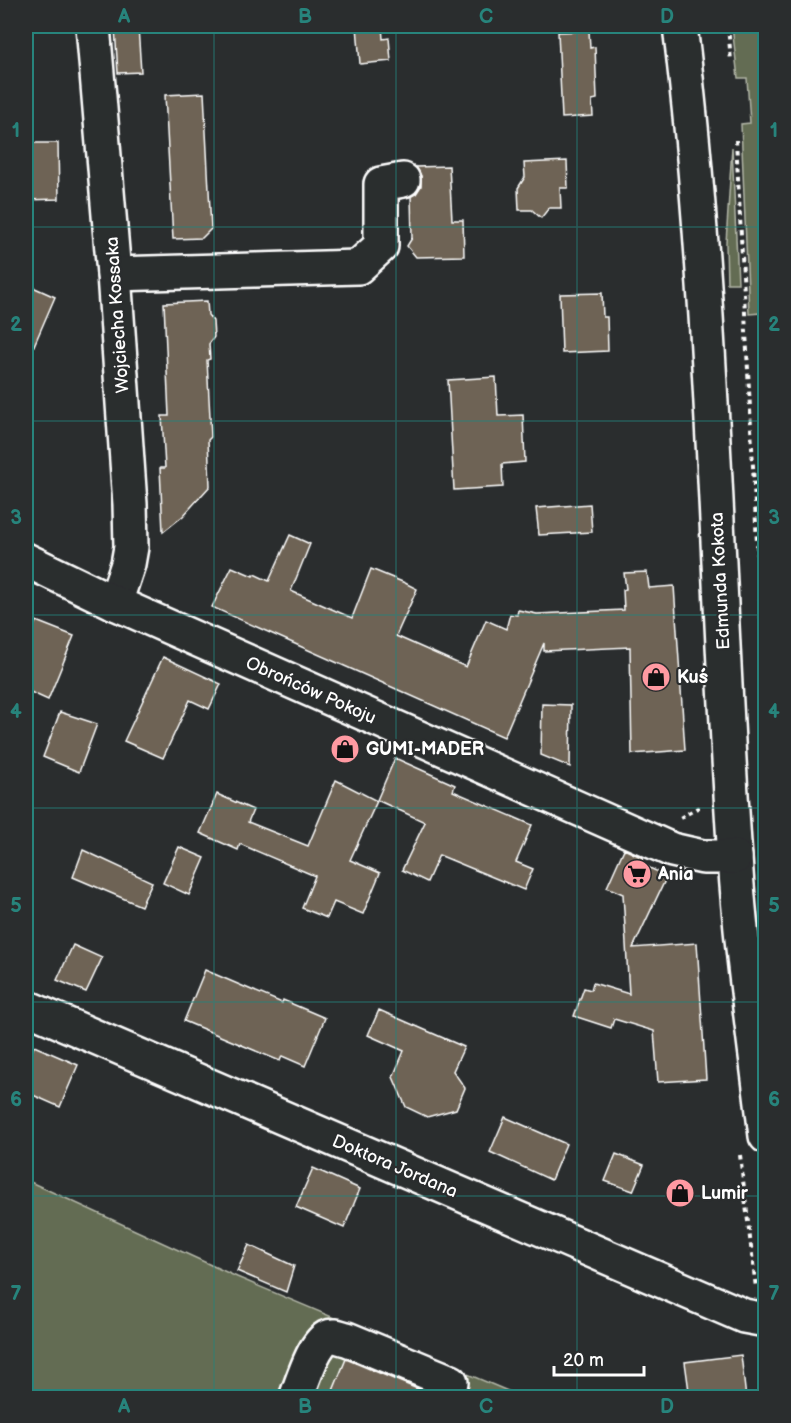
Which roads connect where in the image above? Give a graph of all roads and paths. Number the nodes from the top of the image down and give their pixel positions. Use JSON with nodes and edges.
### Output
{"nodes":[{"id":1,"x":93,"y":26,"type":"edge"},
{"id":2,"x":680,"y":26,"type":"edge"},
{"id":3,"x":728,"y":26,"type":"edge"},
{"id":4,"x":731,"y":61,"type":"dead end"},
{"id":5,"x":735,"y":140,"type":"dead end"},
{"id":6,"x":403,"y":180,"type":"dead end"},
{"id":7,"x":114,"y":274,"type":"junction"},
{"id":8,"x":26,"y":561,"type":"edge"},
{"id":9,"x":116,"y":603,"type":"junction"},
{"id":10,"x":765,"y":716,"type":"edge"},
{"id":11,"x":700,"y":806,"type":"dead end"},
{"id":12,"x":675,"y":822,"type":"dead end"},
{"id":13,"x":735,"y":856,"type":"junction"},
{"id":14,"x":26,"y":1008,"type":"edge"},
{"id":15,"x":752,"y":1142,"type":"edge"},
{"id":16,"x":759,"y":1307,"type":"edge"},
{"id":17,"x":451,"y":1382,"type":"dead end"},
{"id":18,"x":296,"y":1398,"type":"edge"}],
"edges":[{"from":1,"to":7,"type":"street","name":"Wojciecha Kossaka"},
{"from":2,"to":13,"type":"street","name":"Edmunda Kokota"},
{"from":3,"to":4,"type":"path"},
{"from":5,"to":10,"type":"path"},
{"from":6,"to":7,"type":"street"},
{"from":7,"to":9,"type":"street","name":"Wojciecha Kossaka"},
{"from":8,"to":9,"type":"street","name":"Obrońców Pokoju"},
{"from":9,"to":13,"type":"street","name":"Obrońców Pokoju"},
{"from":11,"to":12,"type":"path"},
{"from":13,"to":15,"type":"street","name":"Edmunda Kokota"},
{"from":14,"to":16,"type":"street","name":"Doktora Jordana"},
{"from":15,"to":16,"type":"path"},
{"from":17,"to":18,"type":"street"}]}
